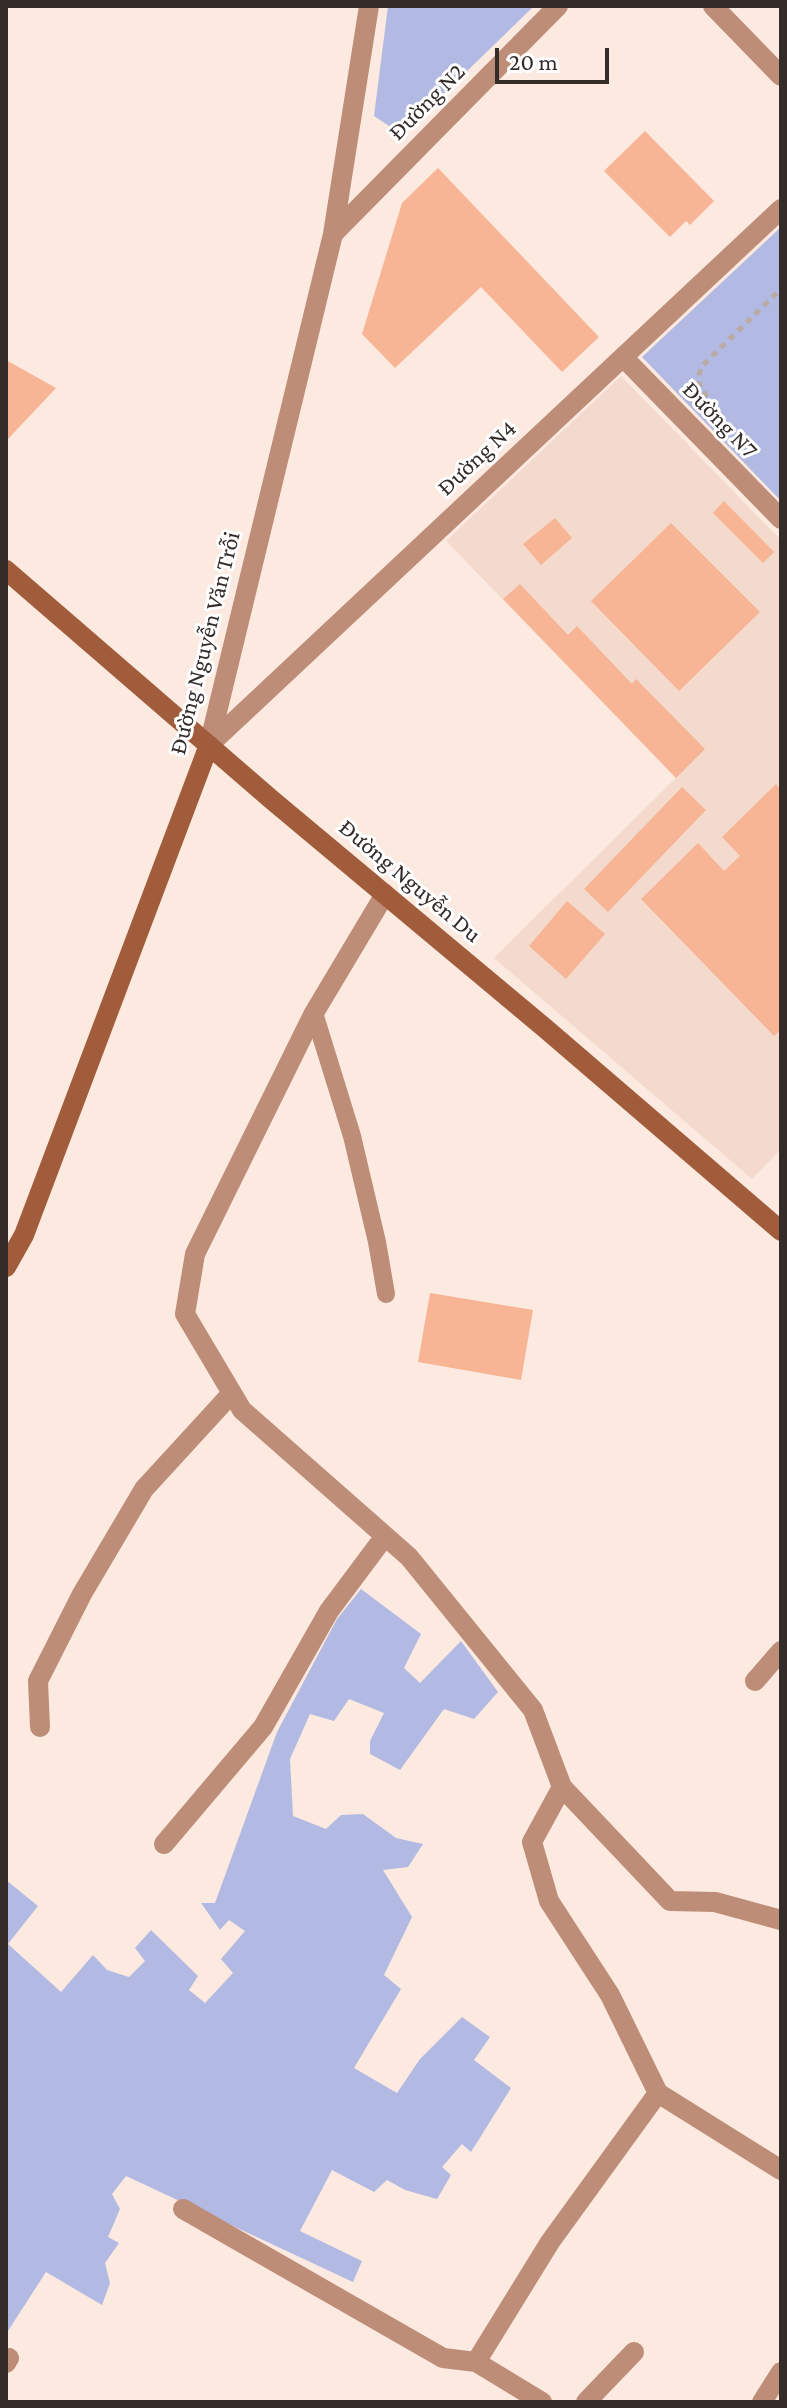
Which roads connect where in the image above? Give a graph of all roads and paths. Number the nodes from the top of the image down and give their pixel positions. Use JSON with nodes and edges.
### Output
{"nodes":[{"id":1,"x":369,"y":6,"type":"edge"},
{"id":2,"x":558,"y":6,"type":"edge"},
{"id":3,"x":713,"y":6,"type":"edge"},
{"id":4,"x":781,"y":76,"type":"edge"},
{"id":5,"x":781,"y":209,"type":"edge"},
{"id":6,"x":333,"y":234,"type":"junction"},
{"id":7,"x":781,"y":289,"type":"edge"},
{"id":8,"x":623,"y":357,"type":"junction"},
{"id":9,"x":713,"y":403,"type":"dead end"},
{"id":10,"x":781,"y":519,"type":"edge"},
{"id":11,"x":6,"y":570,"type":"edge"},
{"id":12,"x":209,"y":745,"type":"junction"},
{"id":13,"x":385,"y":894,"type":"junction"},
{"id":14,"x":314,"y":1013,"type":"junction"},
{"id":15,"x":781,"y":1231,"type":"edge"},
{"id":16,"x":6,"y":1267,"type":"edge"},
{"id":17,"x":386,"y":1294,"type":"dead end"},
{"id":18,"x":232,"y":1393,"type":"junction"},
{"id":19,"x":385,"y":1536,"type":"junction"},
{"id":20,"x":781,"y":1651,"type":"edge"},
{"id":21,"x":755,"y":1681,"type":"dead end"},
{"id":22,"x":40,"y":1727,"type":"dead end"},
{"id":23,"x":562,"y":1787,"type":"junction"},
{"id":24,"x":164,"y":1844,"type":"dead end"},
{"id":25,"x":781,"y":1920,"type":"edge"},
{"id":26,"x":658,"y":2093,"type":"junction"},
{"id":27,"x":781,"y":2170,"type":"edge"},
{"id":28,"x":183,"y":2209,"type":"dead end"},
{"id":29,"x":634,"y":2352,"type":"dead end"},
{"id":30,"x":476,"y":2362,"type":"junction"},
{"id":31,"x":781,"y":2372,"type":"edge"},
{"id":32,"x":542,"y":2402,"type":"edge"},
{"id":33,"x":586,"y":2402,"type":"edge"},
{"id":34,"x":762,"y":2402,"type":"edge"}],
"edges":[{"from":1,"to":6,"type":"street","name":"Đường Nguyễn Văn Trỗi"},
{"from":2,"to":6,"type":"street","name":"Đường N2"},
{"from":3,"to":4,"type":"street"},
{"from":5,"to":8,"type":"street","name":"Đường N4"},
{"from":6,"to":12,"type":"street","name":"Đường Nguyễn Văn Trỗi"},
{"from":7,"to":9,"type":"path"},
{"from":8,"to":10,"type":"street","name":"Đường N7"},
{"from":8,"to":12,"type":"street","name":"Đường N4"},
{"from":11,"to":12,"type":"main road","name":"Đường Nguyễn Du"},
{"from":12,"to":13,"type":"main road","name":"Đường Nguyễn Du"},
{"from":12,"to":16,"type":"main road","name":"Đường Nguyễn Văn Trỗi"},
{"from":13,"to":14,"type":"street"},
{"from":13,"to":15,"type":"main road","name":"Đường Nguyễn Du"},
{"from":14,"to":17,"type":"lane"},
{"from":14,"to":18,"type":"street"},
{"from":18,"to":19,"type":"street"},
{"from":18,"to":22,"type":"street"},
{"from":19,"to":23,"type":"street"},
{"from":19,"to":24,"type":"street"},
{"from":20,"to":21,"type":"street"},
{"from":23,"to":25,"type":"street"},
{"from":23,"to":26,"type":"street"},
{"from":26,"to":27,"type":"street"},
{"from":26,"to":30,"type":"street"},
{"from":28,"to":30,"type":"street"},
{"from":29,"to":33,"type":"street"},
{"from":30,"to":32,"type":"street"},
{"from":31,"to":34,"type":"street"}]}
